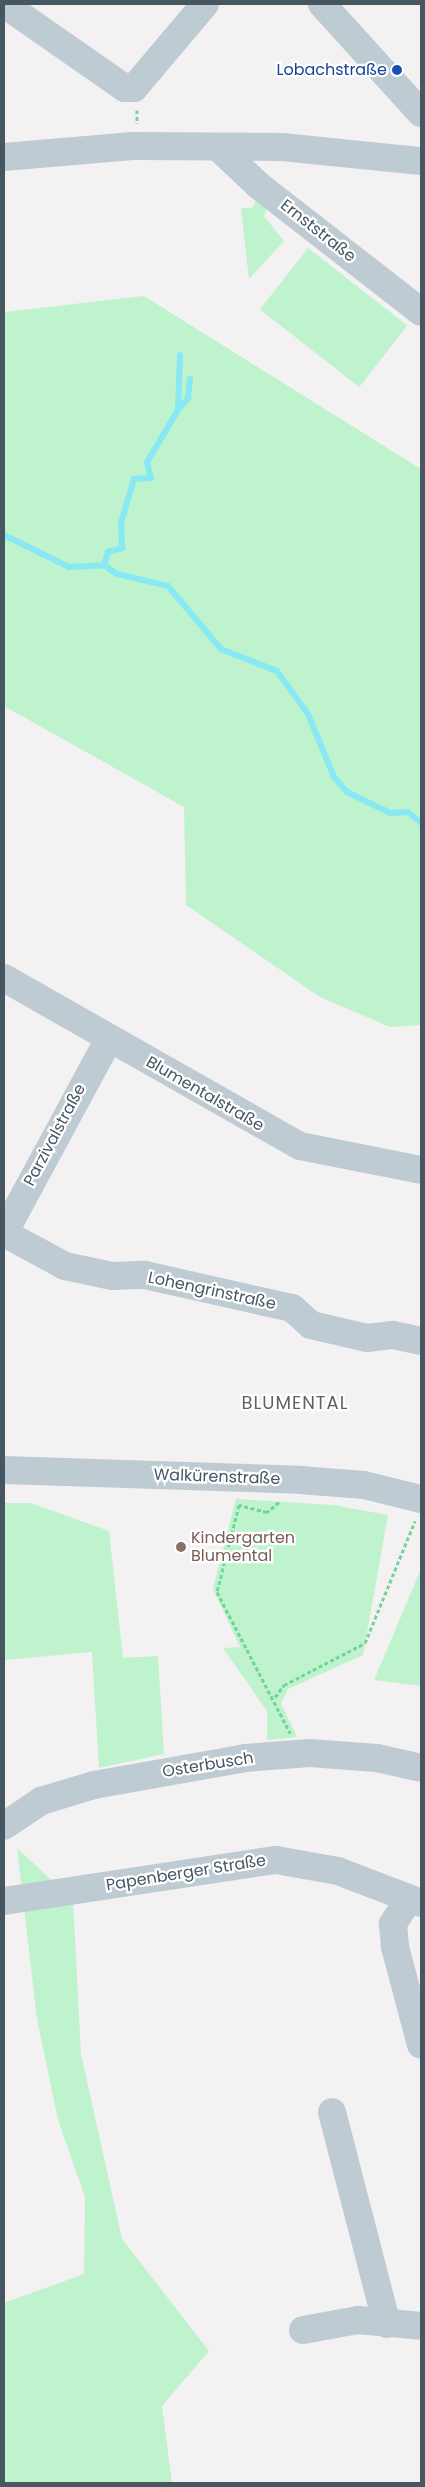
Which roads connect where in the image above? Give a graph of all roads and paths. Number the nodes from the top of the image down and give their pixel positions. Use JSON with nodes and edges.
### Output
{"nodes":[{"id":1,"x":4,"y":4,"type":"edge"},
{"id":2,"x":205,"y":4,"type":"edge"},
{"id":3,"x":322,"y":4,"type":"edge"},
{"id":4,"x":125,"y":88,"type":"junction"},
{"id":5,"x":421,"y":113,"type":"edge"},
{"id":6,"x":134,"y":146,"type":"junction"},
{"id":7,"x":218,"y":147,"type":"junction"},
{"id":8,"x":4,"y":157,"type":"edge"},
{"id":9,"x":421,"y":160,"type":"edge"},
{"id":10,"x":421,"y":312,"type":"edge"},
{"id":11,"x":4,"y":978,"type":"edge"},
{"id":12,"x":108,"y":1039,"type":"junction"},
{"id":13,"x":421,"y":1170,"type":"edge"},
{"id":14,"x":4,"y":1233,"type":"edge"},
{"id":15,"x":421,"y":1341,"type":"edge"},
{"id":16,"x":6,"y":1469,"type":"edge"},
{"id":17,"x":300,"y":1480,"type":"junction"},
{"id":18,"x":420,"y":1506,"type":"edge"},
{"id":19,"x":275,"y":1697,"type":"junction"},
{"id":20,"x":299,"y":1754,"type":"junction"},
{"id":21,"x":421,"y":1768,"type":"edge"},
{"id":22,"x":4,"y":1826,"type":"edge"},
{"id":23,"x":4,"y":1901,"type":"edge"},
{"id":24,"x":415,"y":1901,"type":"edge"},
{"id":25,"x":421,"y":2045,"type":"edge"},
{"id":26,"x":332,"y":2112,"type":"dead end"},
{"id":27,"x":387,"y":2324,"type":"junction"},
{"id":28,"x":421,"y":2326,"type":"edge"},
{"id":29,"x":303,"y":2330,"type":"dead end"}],
"edges":[{"from":1,"to":4,"type":"street"},
{"from":2,"to":4,"type":"street"},
{"from":3,"to":5,"type":"street"},
{"from":4,"to":6,"type":"path"},
{"from":6,"to":7,"type":"street"},
{"from":6,"to":8,"type":"street"},
{"from":7,"to":9,"type":"street"},
{"from":7,"to":10,"type":"street","name":"Ernststraße"},
{"from":11,"to":12,"type":"street","name":"Blumentalstraße"},
{"from":12,"to":13,"type":"street","name":"Blumentalstraße"},
{"from":12,"to":14,"type":"street","name":"Parzivalstraße"},
{"from":14,"to":15,"type":"street","name":"Lohengrinstraße"},
{"from":16,"to":17,"type":"street","name":"Walkürenstraße"},
{"from":17,"to":18,"type":"street","name":"Walkürenstraße"},
{"from":17,"to":19,"type":"path"},
{"from":18,"to":19,"type":"path"},
{"from":19,"to":20,"type":"path"},
{"from":20,"to":21,"type":"street","name":"Osterbusch"},
{"from":20,"to":22,"type":"street","name":"Osterbusch"},
{"from":23,"to":24,"type":"street","name":"Papenberger Straße"},
{"from":24,"to":25,"type":"street"},
{"from":26,"to":27,"type":"street"},
{"from":27,"to":28,"type":"street"},
{"from":27,"to":29,"type":"street"}]}
